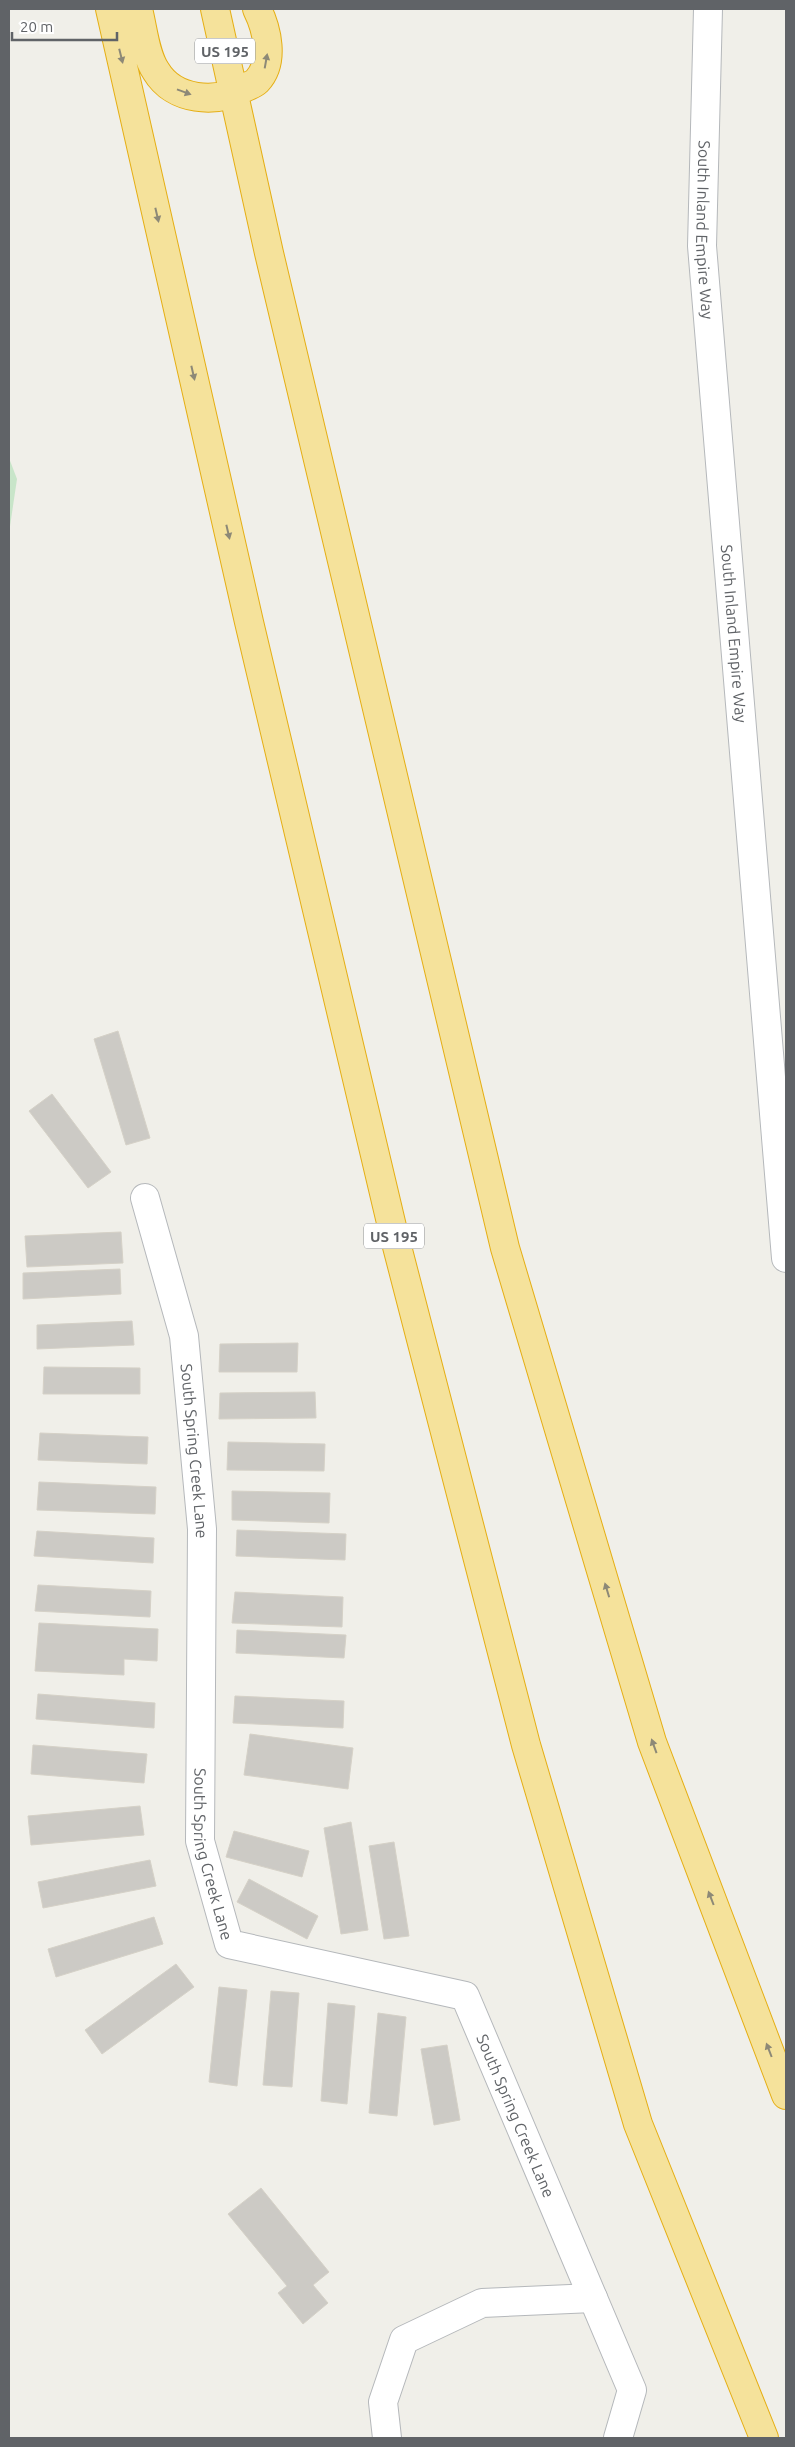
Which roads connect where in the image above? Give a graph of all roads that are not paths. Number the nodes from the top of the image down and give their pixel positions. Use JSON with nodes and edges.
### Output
{"nodes":[{"id":1,"x":110,"y":9,"type":"edge"},
{"id":2,"x":138,"y":9,"type":"edge"},
{"id":3,"x":215,"y":9,"type":"edge"},
{"id":4,"x":256,"y":9,"type":"edge"},
{"id":5,"x":708,"y":9,"type":"edge"},
{"id":6,"x":234,"y":94,"type":"junction"},
{"id":7,"x":784,"y":1193,"type":"edge"},
{"id":8,"x":145,"y":1198,"type":"dead end"},
{"id":9,"x":786,"y":1258,"type":"edge"},
{"id":10,"x":786,"y":2095,"type":"edge"},
{"id":11,"x":593,"y":2298,"type":"junction"},
{"id":12,"x":387,"y":2438,"type":"edge"},
{"id":13,"x":618,"y":2438,"type":"edge"},
{"id":14,"x":764,"y":2438,"type":"edge"}],
"edges":[{"from":1,"to":14,"type":"highway","number":"US 195","one_way":true},
{"from":2,"to":6,"type":"highway","one_way":true},
{"from":3,"to":6,"type":"highway","number":"US 195"},
{"from":6,"to":4,"type":"highway","one_way":true},
{"from":5,"to":7,"type":"street","name":"South Inland Empire Way"},
{"from":10,"to":6,"type":"highway","number":"US 195","one_way":true},
{"from":7,"to":9,"type":"street","name":"South Inland Empire Way"},
{"from":8,"to":11,"type":"street","name":"South Spring Creek Lane"},
{"from":11,"to":12,"type":"street"},
{"from":11,"to":13,"type":"street","name":"South Spring Creek Lane"}]}
